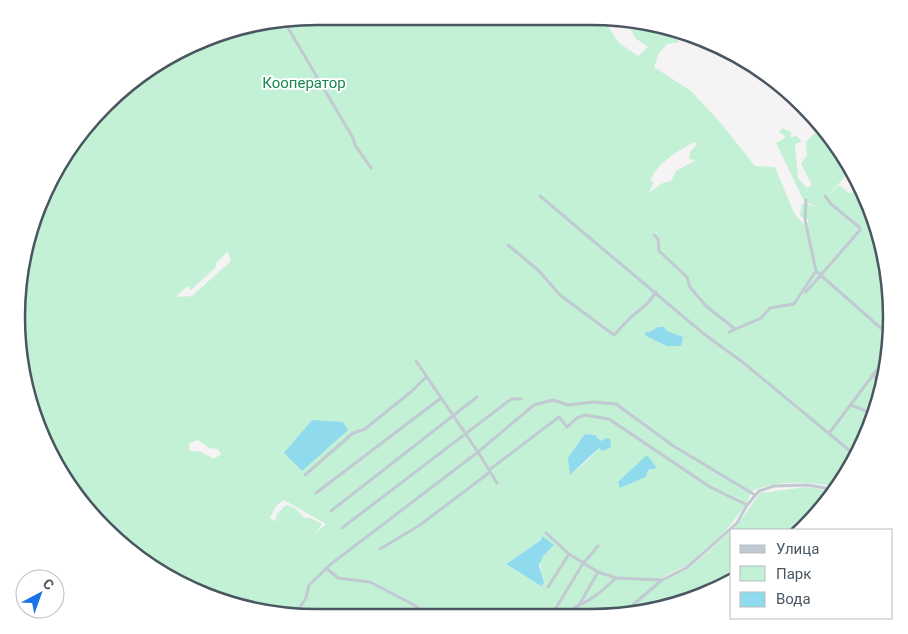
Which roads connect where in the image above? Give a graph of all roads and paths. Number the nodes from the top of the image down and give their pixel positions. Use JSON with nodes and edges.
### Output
{"nodes":[{"id":1,"x":287,"y":27,"type":"edge"},
{"id":2,"x":371,"y":168,"type":"dead end"},
{"id":3,"x":540,"y":196,"type":"dead end"},
{"id":4,"x":825,"y":196,"type":"dead end"},
{"id":5,"x":806,"y":200,"type":"dead end"},
{"id":6,"x":654,"y":235,"type":"dead end"},
{"id":7,"x":508,"y":245,"type":"dead end"},
{"id":8,"x":816,"y":272,"type":"junction"},
{"id":9,"x":822,"y":276,"type":"junction"},
{"id":10,"x":656,"y":292,"type":"junction"},
{"id":11,"x":806,"y":292,"type":"dead end"},
{"id":12,"x":735,"y":329,"type":"junction"},
{"id":13,"x":882,"y":329,"type":"edge"},
{"id":14,"x":729,"y":332,"type":"dead end"},
{"id":15,"x":416,"y":361,"type":"dead end"},
{"id":16,"x":878,"y":367,"type":"edge"},
{"id":17,"x":872,"y":375,"type":"junction"},
{"id":18,"x":426,"y":377,"type":"junction"},
{"id":19,"x":876,"y":378,"type":"edge"},
{"id":20,"x":476,"y":397,"type":"dead end"},
{"id":21,"x":440,"y":398,"type":"junction"},
{"id":22,"x":521,"y":398,"type":"dead end"},
{"id":23,"x":851,"y":404,"type":"junction"},
{"id":24,"x":868,"y":412,"type":"edge"},
{"id":25,"x":453,"y":416,"type":"junction"},
{"id":26,"x":830,"y":432,"type":"junction"},
{"id":27,"x":465,"y":434,"type":"junction"},
{"id":28,"x":850,"y":451,"type":"edge"},
{"id":29,"x":478,"y":452,"type":"junction"},
{"id":30,"x":490,"y":471,"type":"junction"},
{"id":31,"x":305,"y":475,"type":"dead end"},
{"id":32,"x":497,"y":483,"type":"dead end"},
{"id":33,"x":828,"y":488,"type":"edge"},
{"id":34,"x":316,"y":493,"type":"dead end"},
{"id":35,"x":755,"y":494,"type":"junction"},
{"id":36,"x":747,"y":505,"type":"junction"},
{"id":37,"x":331,"y":511,"type":"dead end"},
{"id":38,"x":342,"y":528,"type":"dead end"},
{"id":39,"x":546,"y":533,"type":"dead end"},
{"id":40,"x":598,"y":546,"type":"dead end"},
{"id":41,"x":380,"y":550,"type":"dead end"},
{"id":42,"x":569,"y":554,"type":"junction"},
{"id":43,"x":584,"y":563,"type":"junction"},
{"id":44,"x":326,"y":568,"type":"junction"},
{"id":45,"x":598,"y":572,"type":"junction"},
{"id":46,"x":616,"y":578,"type":"junction"},
{"id":47,"x":662,"y":580,"type":"junction"},
{"id":48,"x":548,"y":587,"type":"dead end"},
{"id":49,"x":631,"y":607,"type":"edge"},
{"id":50,"x":299,"y":608,"type":"edge"},
{"id":51,"x":419,"y":609,"type":"edge"},
{"id":52,"x":555,"y":609,"type":"edge"}],
"edges":[{"from":1,"to":2,"type":"street"},
{"from":3,"to":10,"type":"street"},
{"from":4,"to":9,"type":"street"},
{"from":5,"to":8,"type":"street"},
{"from":6,"to":12,"type":"street"},
{"from":7,"to":10,"type":"street"},
{"from":8,"to":9,"type":"street"},
{"from":8,"to":12,"type":"street"},
{"from":9,"to":11,"type":"street"},
{"from":9,"to":13,"type":"street"},
{"from":10,"to":26,"type":"street"},
{"from":12,"to":14,"type":"street"},
{"from":15,"to":18,"type":"street"},
{"from":16,"to":17,"type":"street"},
{"from":17,"to":19,"type":"street"},
{"from":17,"to":23,"type":"street"},
{"from":18,"to":21,"type":"street"},
{"from":18,"to":31,"type":"street"},
{"from":20,"to":25,"type":"street"},
{"from":21,"to":25,"type":"street"},
{"from":21,"to":34,"type":"street"},
{"from":22,"to":27,"type":"street"},
{"from":23,"to":24,"type":"street"},
{"from":23,"to":26,"type":"street"},
{"from":25,"to":27,"type":"street"},
{"from":25,"to":37,"type":"street"},
{"from":26,"to":28,"type":"street"},
{"from":27,"to":29,"type":"street"},
{"from":27,"to":38,"type":"street"},
{"from":29,"to":30,"type":"street"},
{"from":29,"to":35,"type":"street"},
{"from":29,"to":44,"type":"street"},
{"from":30,"to":32,"type":"street"},
{"from":30,"to":36,"type":"street"},
{"from":30,"to":41,"type":"street"},
{"from":33,"to":35,"type":"street"},
{"from":35,"to":36,"type":"street"},
{"from":36,"to":47,"type":"street"},
{"from":39,"to":42,"type":"street"},
{"from":40,"to":43,"type":"street"},
{"from":42,"to":43,"type":"street"},
{"from":42,"to":48,"type":"street"},
{"from":43,"to":45,"type":"street"},
{"from":43,"to":52,"type":"street"},
{"from":44,"to":50,"type":"street"},
{"from":44,"to":51,"type":"street"},
{"from":45,"to":46,"type":"street"},
{"from":45,"to":46,"type":"street"},
{"from":46,"to":47,"type":"street"},
{"from":47,"to":49,"type":"street"}]}
